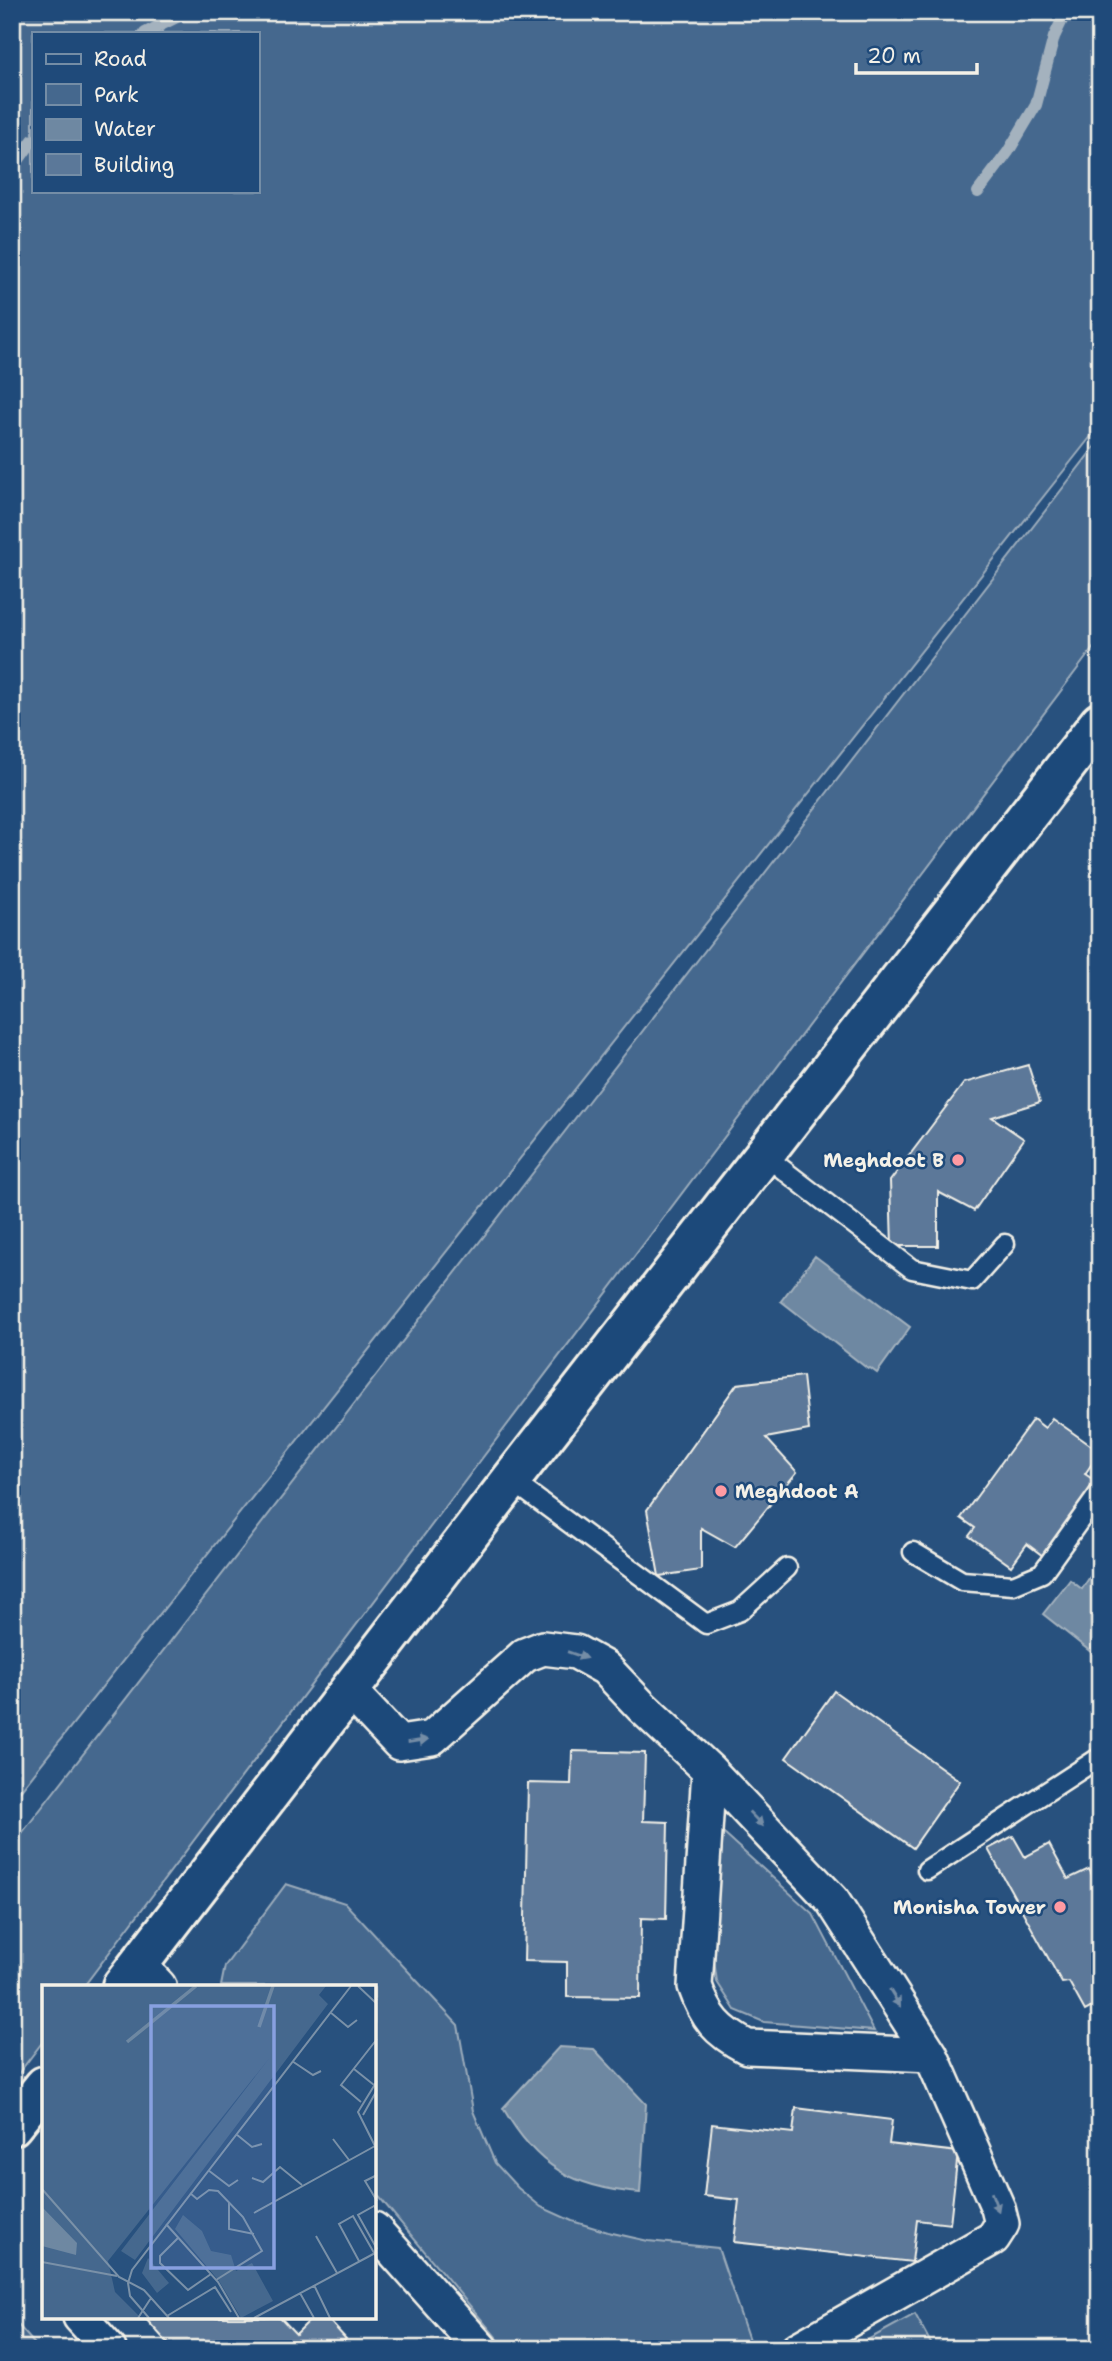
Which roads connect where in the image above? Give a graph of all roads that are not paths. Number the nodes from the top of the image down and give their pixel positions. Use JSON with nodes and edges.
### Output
{"nodes":[{"id":1,"x":1100,"y":722,"type":"edge"},
{"id":2,"x":764,"y":1155,"type":"junction"},
{"id":3,"x":1005,"y":1244,"type":"dead end"},
{"id":4,"x":511,"y":1480,"type":"junction"},
{"id":5,"x":1100,"y":1492,"type":"edge"},
{"id":6,"x":914,"y":1552,"type":"dead end"},
{"id":7,"x":787,"y":1568,"type":"dead end"},
{"id":8,"x":349,"y":1690,"type":"junction"},
{"id":9,"x":1100,"y":1757,"type":"edge"},
{"id":10,"x":709,"y":1770,"type":"junction"},
{"id":11,"x":928,"y":1870,"type":"dead end"},
{"id":12,"x":140,"y":1979,"type":"edge"},
{"id":13,"x":931,"y":2055,"type":"junction"},
{"id":14,"x":42,"y":2088,"type":"edge"},
{"id":15,"x":12,"y":2126,"type":"edge"},
{"id":16,"x":376,"y":2231,"type":"edge"},
{"id":17,"x":82,"y":2319,"type":"edge"},
{"id":18,"x":109,"y":2349,"type":"edge"},
{"id":19,"x":481,"y":2349,"type":"edge"},
{"id":20,"x":798,"y":2349,"type":"edge"}],
"edges":[{"from":1,"to":2,"type":"street"},
{"from":2,"to":3,"type":"lane"},
{"from":2,"to":4,"type":"street"},
{"from":4,"to":7,"type":"lane"},
{"from":4,"to":8,"type":"street"},
{"from":5,"to":6,"type":"lane"},
{"from":8,"to":10,"type":"street","one_way":true},
{"from":8,"to":12,"type":"street"},
{"from":9,"to":11,"type":"lane"},
{"from":10,"to":13,"type":"street","one_way":true},
{"from":10,"to":13,"type":"street"},
{"from":13,"to":20,"type":"street","one_way":true},
{"from":14,"to":15,"type":"street"},
{"from":16,"to":19,"type":"street"},
{"from":17,"to":18,"type":"street"}]}
